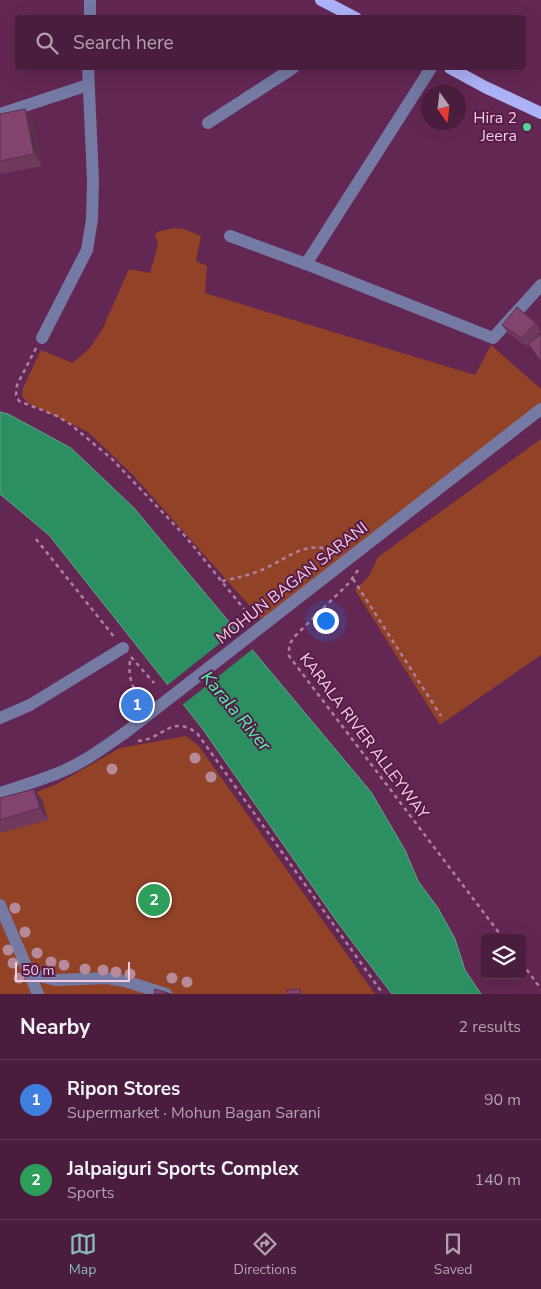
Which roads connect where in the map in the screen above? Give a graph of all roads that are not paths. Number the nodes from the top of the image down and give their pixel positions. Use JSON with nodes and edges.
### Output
{"nodes":[{"id":1,"x":90,"y":0,"type":"edge"},
{"id":2,"x":333,"y":6,"type":"edge"},
{"id":3,"x":90,"y":15,"type":"edge"},
{"id":4,"x":350,"y":15,"type":"edge"},
{"id":5,"x":88,"y":70,"type":"edge"},
{"id":6,"x":291,"y":70,"type":"edge"},
{"id":7,"x":431,"y":70,"type":"edge"},
{"id":8,"x":454,"y":70,"type":"edge"},
{"id":9,"x":88,"y":85,"type":"junction"},
{"id":10,"x":539,"y":112,"type":"edge"},
{"id":11,"x":0,"y":114,"type":"edge"},
{"id":12,"x":208,"y":123,"type":"dead end"},
{"id":13,"x":230,"y":236,"type":"dead end"},
{"id":14,"x":306,"y":264,"type":"junction"},
{"id":15,"x":541,"y":285,"type":"edge"},
{"id":16,"x":42,"y":338,"type":"road end"},
{"id":17,"x":541,"y":409,"type":"edge"},
{"id":18,"x":127,"y":652,"type":"road end"},
{"id":19,"x":0,"y":718,"type":"edge"},
{"id":20,"x":0,"y":793,"type":"edge"},
{"id":21,"x":0,"y":905,"type":"edge"},
{"id":22,"x":30,"y":974,"type":"junction"},
{"id":23,"x":38,"y":994,"type":"edge"},
{"id":24,"x":166,"y":994,"type":"edge"}],
"edges":[{"from":1,"to":3,"type":"street"},
{"from":2,"to":4,"type":"main road"},
{"from":5,"to":9,"type":"street"},
{"from":6,"to":12,"type":"street"},
{"from":7,"to":14,"type":"street"},
{"from":8,"to":10,"type":"main road"},
{"from":9,"to":11,"type":"street"},
{"from":9,"to":16,"type":"street"},
{"from":13,"to":14,"type":"street"},
{"from":14,"to":15,"type":"street"},
{"from":17,"to":20,"type":"street","name":"MOHUN BAGAN SARANI"},
{"from":18,"to":19,"type":"street"},
{"from":21,"to":22,"type":"street"},
{"from":22,"to":23,"type":"street"},
{"from":22,"to":24,"type":"street"}]}
